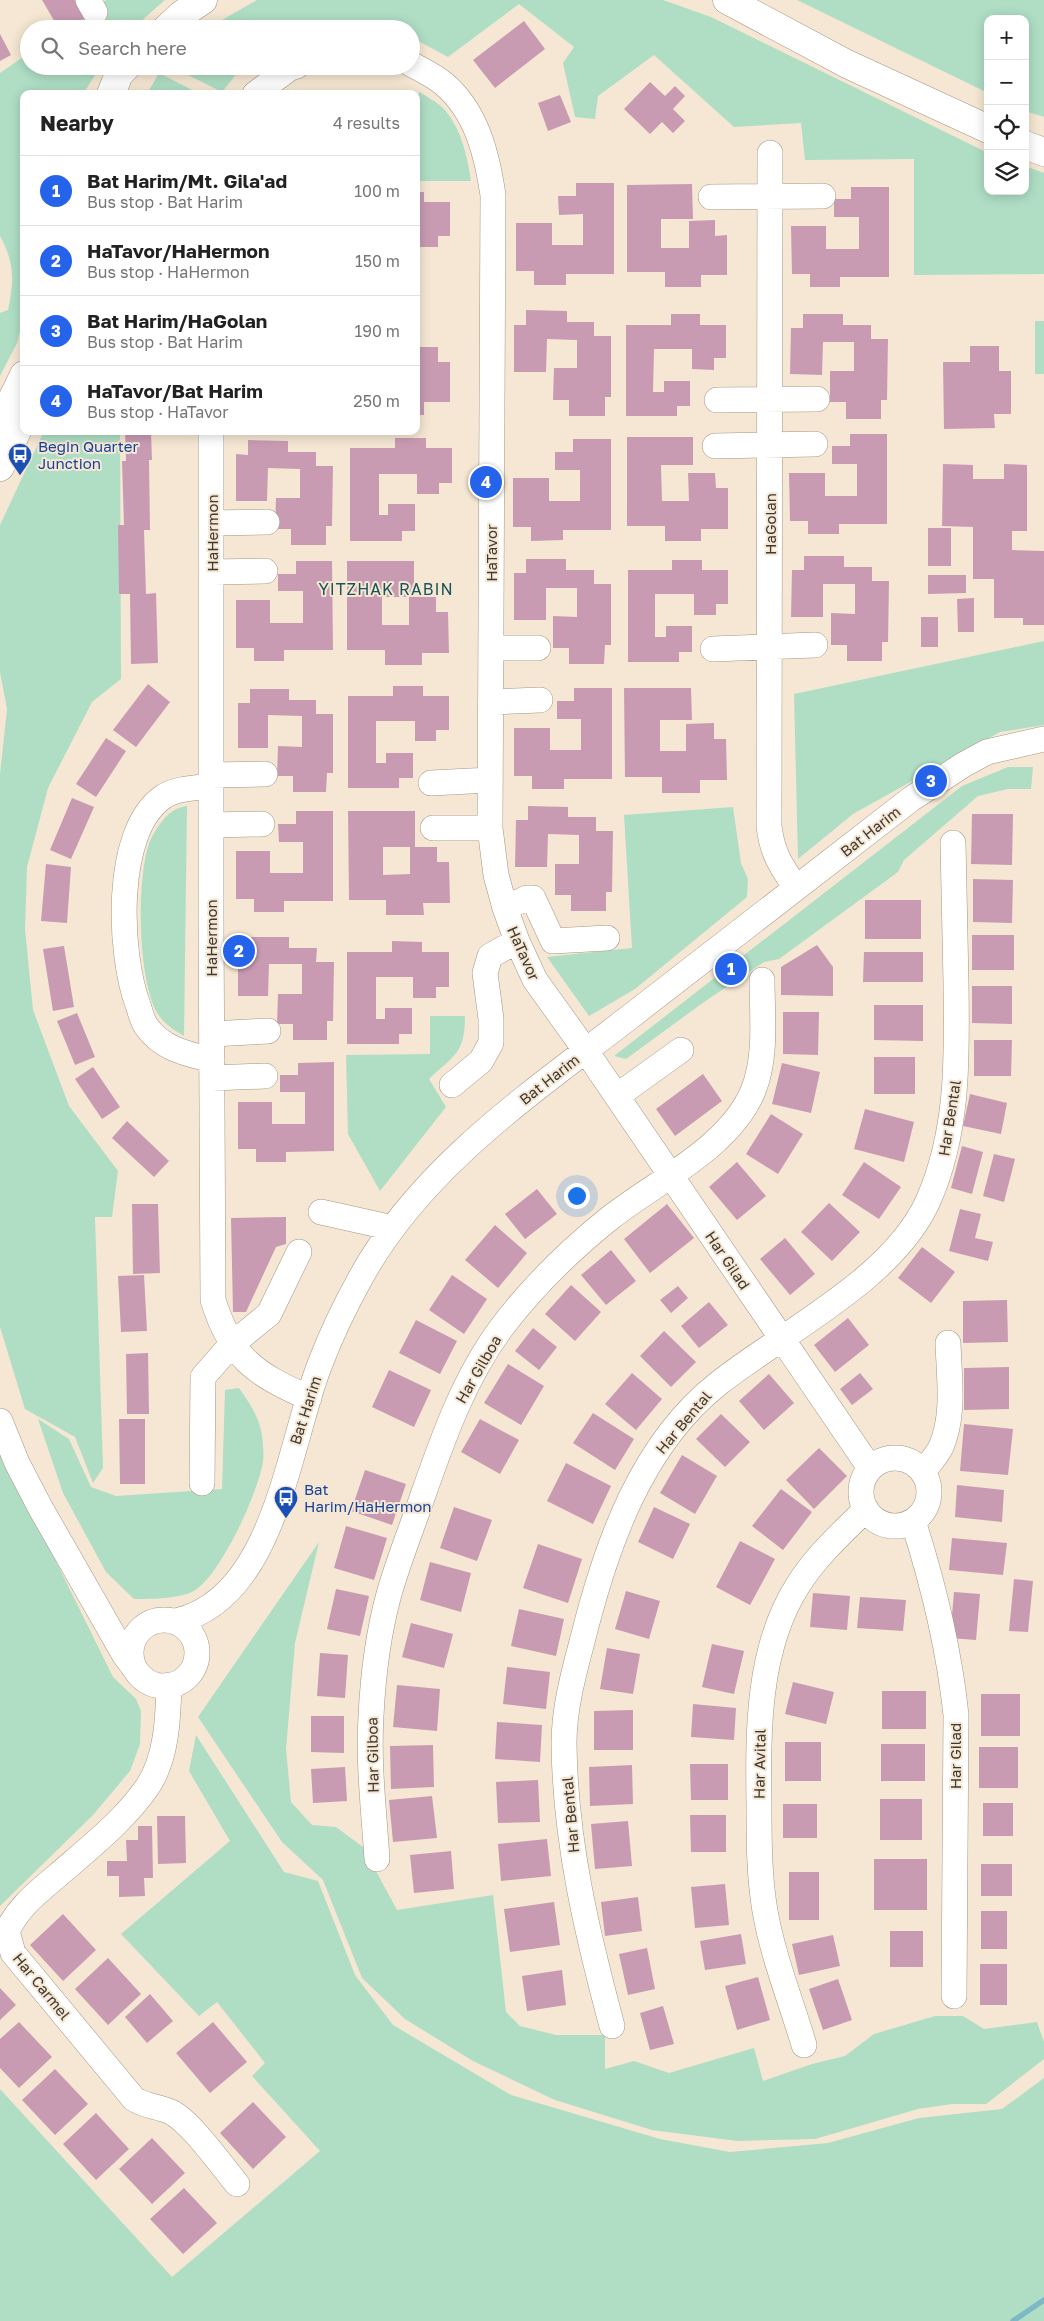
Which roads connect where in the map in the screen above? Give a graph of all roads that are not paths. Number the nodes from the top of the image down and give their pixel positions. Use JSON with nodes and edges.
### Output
{"nodes":[{"id":1,"x":204,"y":0,"type":"edge"},
{"id":2,"x":727,"y":0,"type":"edge"},
{"id":3,"x":176,"y":20,"type":"edge"},
{"id":4,"x":420,"y":69,"type":"edge"},
{"id":5,"x":119,"y":75,"type":"edge"},
{"id":6,"x":281,"y":75,"type":"edge"},
{"id":7,"x":113,"y":90,"type":"edge"},
{"id":8,"x":260,"y":90,"type":"edge"},
{"id":9,"x":984,"y":127,"type":"edge"},
{"id":10,"x":1029,"y":146,"type":"edge"},
{"id":11,"x":1044,"y":152,"type":"edge"},
{"id":12,"x":770,"y":153,"type":"dead end"},
{"id":13,"x":822,"y":196,"type":"dead end"},
{"id":14,"x":711,"y":197,"type":"dead end"},
{"id":15,"x":771,"y":197,"type":"junction"},
{"id":16,"x":20,"y":384,"type":"edge"},
{"id":17,"x":770,"y":399,"type":"junction"},
{"id":18,"x":817,"y":399,"type":"dead end"},
{"id":19,"x":717,"y":400,"type":"dead end"},
{"id":20,"x":0,"y":424,"type":"edge"},
{"id":21,"x":20,"y":424,"type":"edge"},
{"id":22,"x":211,"y":435,"type":"edge"},
{"id":23,"x":815,"y":444,"type":"dead end"},
{"id":24,"x":770,"y":445,"type":"junction"},
{"id":25,"x":715,"y":446,"type":"dead end"},
{"id":26,"x":0,"y":467,"type":"edge"},
{"id":27,"x":267,"y":522,"type":"dead end"},
{"id":28,"x":212,"y":523,"type":"junction"},
{"id":29,"x":265,"y":571,"type":"dead end"},
{"id":30,"x":212,"y":572,"type":"junction"},
{"id":31,"x":815,"y":645,"type":"dead end"},
{"id":32,"x":770,"y":647,"type":"junction"},
{"id":33,"x":491,"y":648,"type":"junction"},
{"id":34,"x":538,"y":648,"type":"dead end"},
{"id":35,"x":713,"y":649,"type":"dead end"},
{"id":36,"x":540,"y":700,"type":"dead end"},
{"id":37,"x":490,"y":702,"type":"junction"},
{"id":38,"x":1044,"y":739,"type":"edge"},
{"id":39,"x":265,"y":774,"type":"dead end"},
{"id":40,"x":490,"y":780,"type":"junction"},
{"id":41,"x":211,"y":781,"type":"junction"},
{"id":42,"x":431,"y":783,"type":"dead end"},
{"id":43,"x":262,"y":824,"type":"dead end"},
{"id":44,"x":211,"y":825,"type":"junction"},
{"id":45,"x":433,"y":828,"type":"dead end"},
{"id":46,"x":490,"y":828,"type":"junction"},
{"id":47,"x":953,"y":843,"type":"dead end"},
{"id":48,"x":796,"y":888,"type":"junction"},
{"id":49,"x":506,"y":908,"type":"junction"},
{"id":50,"x":607,"y":938,"type":"dead end"},
{"id":51,"x":517,"y":941,"type":"junction"},
{"id":52,"x":762,"y":980,"type":"dead end"},
{"id":53,"x":268,"y":1031,"type":"dead end"},
{"id":54,"x":212,"y":1034,"type":"junction"},
{"id":55,"x":681,"y":1050,"type":"dead end"},
{"id":56,"x":586,"y":1051,"type":"junction"},
{"id":57,"x":212,"y":1069,"type":"junction"},
{"id":58,"x":265,"y":1076,"type":"dead end"},
{"id":59,"x":452,"y":1085,"type":"dead end"},
{"id":60,"x":617,"y":1096,"type":"junction"},
{"id":61,"x":671,"y":1175,"type":"junction"},
{"id":62,"x":321,"y":1212,"type":"dead end"},
{"id":63,"x":393,"y":1228,"type":"junction"},
{"id":64,"x":299,"y":1252,"type":"dead end"},
{"id":65,"x":782,"y":1338,"type":"junction"},
{"id":66,"x":948,"y":1343,"type":"dead end"},
{"id":67,"x":232,"y":1346,"type":"junction"},
{"id":68,"x":308,"y":1398,"type":"junction"},
{"id":69,"x":0,"y":1421,"type":"edge"},
{"id":70,"x":870,"y":1468,"type":"junction"},
{"id":71,"x":923,"y":1472,"type":"junction"},
{"id":72,"x":202,"y":1483,"type":"dead end"},
{"id":73,"x":866,"y":1509,"type":"junction"},
{"id":74,"x":913,"y":1521,"type":"junction"},
{"id":75,"x":238,"y":1582,"type":"junction"},
{"id":76,"x":88,"y":1588,"type":"junction"},
{"id":77,"x":166,"y":1621,"type":"junction"},
{"id":78,"x":198,"y":1654,"type":"junction"},
{"id":79,"x":135,"y":1669,"type":"junction"},
{"id":80,"x":169,"y":1685,"type":"junction"},
{"id":81,"x":377,"y":1859,"type":"dead end"},
{"id":82,"x":954,"y":1996,"type":"dead end"},
{"id":83,"x":612,"y":2026,"type":"dead end"},
{"id":84,"x":804,"y":2045,"type":"dead end"},
{"id":85,"x":237,"y":2184,"type":"dead end"}],
"edges":[{"from":1,"to":3,"type":"main road"},
{"from":2,"to":9,"type":"main road"},
{"from":4,"to":33,"type":"street","name":"HaTavor"},
{"from":5,"to":7,"type":"main road"},
{"from":6,"to":8,"type":"street"},
{"from":10,"to":11,"type":"main road"},
{"from":12,"to":15,"type":"street","name":"HaGolan"},
{"from":13,"to":15,"type":"street"},
{"from":14,"to":15,"type":"street"},
{"from":15,"to":17,"type":"street","name":"HaGolan"},
{"from":16,"to":20,"type":"main road"},
{"from":17,"to":18,"type":"street"},
{"from":17,"to":19,"type":"street"},
{"from":17,"to":24,"type":"street","name":"HaGolan"},
{"from":21,"to":26,"type":"main road"},
{"from":22,"to":28,"type":"street","name":"HaHermon"},
{"from":23,"to":24,"type":"street"},
{"from":24,"to":25,"type":"street"},
{"from":24,"to":32,"type":"street","name":"HaGolan"},
{"from":27,"to":28,"type":"street"},
{"from":28,"to":30,"type":"street","name":"HaHermon"},
{"from":29,"to":30,"type":"street"},
{"from":30,"to":41,"type":"street","name":"HaHermon"},
{"from":31,"to":32,"type":"street"},
{"from":32,"to":35,"type":"street"},
{"from":32,"to":48,"type":"street","name":"HaGolan"},
{"from":33,"to":34,"type":"street"},
{"from":33,"to":37,"type":"street","name":"HaTavor"},
{"from":36,"to":37,"type":"street"},
{"from":37,"to":40,"type":"street","name":"HaTavor"},
{"from":38,"to":48,"type":"street","name":"Bat Harim"},
{"from":39,"to":41,"type":"street"},
{"from":40,"to":42,"type":"street"},
{"from":40,"to":46,"type":"street","name":"HaTavor"},
{"from":41,"to":44,"type":"street","name":"HaHermon"},
{"from":41,"to":57,"type":"street"},
{"from":43,"to":44,"type":"street"},
{"from":44,"to":54,"type":"street","name":"HaHermon"},
{"from":45,"to":46,"type":"street"},
{"from":46,"to":49,"type":"street","name":"HaTavor"},
{"from":47,"to":65,"type":"street","name":"Har Bental"},
{"from":48,"to":56,"type":"street","name":"Bat Harim"},
{"from":49,"to":50,"type":"street"},
{"from":49,"to":51,"type":"street","name":"HaTavor"},
{"from":51,"to":56,"type":"street","name":"HaTavor"},
{"from":51,"to":59,"type":"street"},
{"from":52,"to":61,"type":"street","name":"Har Gilboa"},
{"from":53,"to":54,"type":"street"},
{"from":54,"to":57,"type":"street","name":"HaHermon"},
{"from":55,"to":60,"type":"street"},
{"from":56,"to":60,"type":"street","name":"Har Gilad"},
{"from":56,"to":63,"type":"street","name":"Bat Harim"},
{"from":57,"to":58,"type":"street"},
{"from":57,"to":67,"type":"street","name":"HaHermon"},
{"from":60,"to":61,"type":"street","name":"Har Gilad"},
{"from":61,"to":65,"type":"street","name":"Har Gilad"},
{"from":61,"to":81,"type":"street","name":"Har Gilboa"},
{"from":62,"to":63,"type":"street"},
{"from":63,"to":68,"type":"street","name":"Bat Harim"},
{"from":64,"to":67,"type":"street"},
{"from":65,"to":70,"type":"street","name":"Har Gilad"},
{"from":65,"to":83,"type":"street","name":"Har Bental"},
{"from":66,"to":71,"type":"street"},
{"from":67,"to":68,"type":"street","name":"HaHermon"},
{"from":67,"to":72,"type":"street"},
{"from":68,"to":75,"type":"street","name":"Bat Harim"},
{"from":69,"to":76,"type":"street","name":"Bat Harim"},
{"from":70,"to":71,"type":"street"},
{"from":70,"to":73,"type":"street"},
{"from":71,"to":74,"type":"street"},
{"from":73,"to":74,"type":"street"},
{"from":73,"to":84,"type":"street","name":"Har Avital"},
{"from":74,"to":82,"type":"street","name":"Har Gilad"},
{"from":75,"to":77,"type":"street","name":"Bat Harim"},
{"from":75,"to":78,"type":"street","name":"Bat Harim"},
{"from":76,"to":77,"type":"street","name":"Bat Harim"},
{"from":76,"to":79,"type":"street","name":"Bat Harim"},
{"from":77,"to":78,"type":"street"},
{"from":77,"to":79,"type":"street"},
{"from":78,"to":80,"type":"street"},
{"from":79,"to":80,"type":"street"},
{"from":80,"to":85,"type":"street","name":"Har Carmel"}]}
